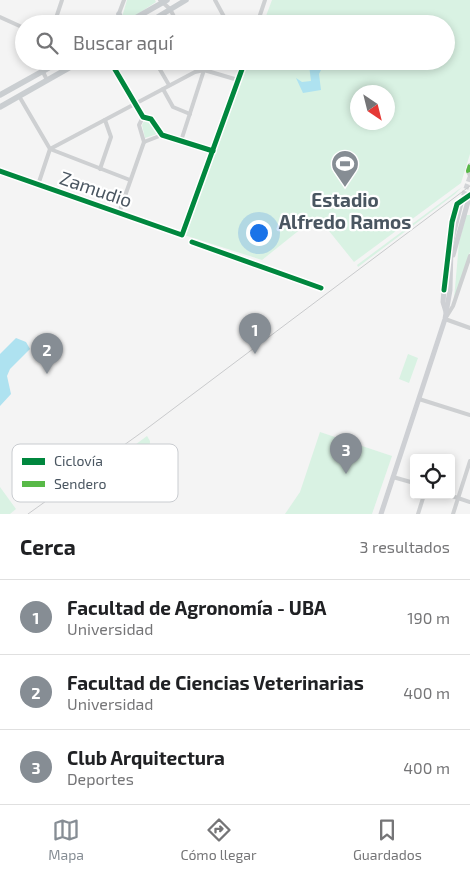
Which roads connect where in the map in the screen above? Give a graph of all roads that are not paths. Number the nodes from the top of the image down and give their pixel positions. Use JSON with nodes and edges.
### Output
{"nodes":[{"id":1,"x":62,"y":0,"type":"edge"},
{"id":2,"x":124,"y":0,"type":"edge"},
{"id":3,"x":186,"y":0,"type":"edge"},
{"id":4,"x":215,"y":0,"type":"edge"},
{"id":5,"x":265,"y":0,"type":"edge"},
{"id":6,"x":163,"y":1,"type":"edge"},
{"id":7,"x":170,"y":10,"type":"junction"},
{"id":8,"x":119,"y":14,"type":"edge"},
{"id":9,"x":57,"y":15,"type":"edge"},
{"id":10,"x":139,"y":15,"type":"edge"},
{"id":11,"x":161,"y":15,"type":"edge"},
{"id":12,"x":173,"y":15,"type":"edge"},
{"id":13,"x":223,"y":15,"type":"edge"},
{"id":14,"x":260,"y":15,"type":"edge"},
{"id":15,"x":0,"y":17,"type":"edge"},
{"id":16,"x":15,"y":24,"type":"edge"},
{"id":17,"x":45,"y":70,"type":"edge"},
{"id":18,"x":65,"y":70,"type":"edge"},
{"id":19,"x":115,"y":70,"type":"edge"},
{"id":20,"x":160,"y":70,"type":"edge"},
{"id":21,"x":204,"y":70,"type":"junction"},
{"id":22,"x":242,"y":70,"type":"edge"},
{"id":23,"x":42,"y":72,"type":"junction"},
{"id":24,"x":47,"y":80,"type":"junction"},
{"id":25,"x":238,"y":80,"type":"junction"},
{"id":26,"x":169,"y":85,"type":"junction"},
{"id":27,"x":163,"y":89,"type":"junction"},
{"id":28,"x":0,"y":95,"type":"edge"},
{"id":29,"x":19,"y":96,"type":"junction"},
{"id":30,"x":134,"y":104,"type":"junction"},
{"id":31,"x":0,"y":107,"type":"edge"},
{"id":32,"x":190,"y":114,"type":"junction"},
{"id":33,"x":143,"y":117,"type":"junction"},
{"id":34,"x":104,"y":120,"type":"junction"},
{"id":35,"x":162,"y":135,"type":"junction"},
{"id":36,"x":181,"y":141,"type":"junction"},
{"id":37,"x":144,"y":142,"type":"junction"},
{"id":38,"x":50,"y":149,"type":"junction"},
{"id":39,"x":212,"y":152,"type":"junction"},
{"id":40,"x":470,"y":165,"type":"edge"},
{"id":41,"x":100,"y":169,"type":"junction"},
{"id":42,"x":0,"y":171,"type":"edge"},
{"id":43,"x":470,"y":176,"type":"edge"},
{"id":44,"x":130,"y":180,"type":"junction"},
{"id":45,"x":38,"y":185,"type":"junction"},
{"id":46,"x":469,"y":196,"type":"edge"},
{"id":47,"x":461,"y":203,"type":"tunnel mouth"},
{"id":48,"x":119,"y":213,"type":"junction"},
{"id":49,"x":192,"y":242,"type":"dead end"},
{"id":50,"x":470,"y":256,"type":"edge"},
{"id":51,"x":450,"y":265,"type":"junction"},
{"id":52,"x":322,"y":288,"type":"dead end"},
{"id":53,"x":444,"y":290,"type":"joint"},
{"id":54,"x":447,"y":312,"type":"junction"},
{"id":55,"x":445,"y":319,"type":"junction"},
{"id":56,"x":470,"y":328,"type":"edge"},
{"id":57,"x":419,"y":399,"type":"junction"},
{"id":58,"x":470,"y":415,"type":"edge"},
{"id":59,"x":470,"y":461,"type":"edge"},
{"id":60,"x":393,"y":477,"type":"junction"},
{"id":61,"x":410,"y":482,"type":"edge"},
{"id":62,"x":455,"y":497,"type":"edge"},
{"id":63,"x":458,"y":498,"type":"junction"},
{"id":64,"x":423,"y":499,"type":"edge"},
{"id":65,"x":470,"y":502,"type":"edge"},
{"id":66,"x":381,"y":514,"type":"edge"},
{"id":67,"x":418,"y":514,"type":"edge"},
{"id":68,"x":452,"y":514,"type":"edge"}],
"edges":[{"from":1,"to":9,"type":"street"},
{"from":2,"to":8,"type":"street"},
{"from":3,"to":7,"type":"main road"},
{"from":4,"to":13,"type":"street"},
{"from":5,"to":14,"type":"street"},
{"from":6,"to":7,"type":"street"},
{"from":6,"to":10,"type":"main road"},
{"from":7,"to":11,"type":"main road"},
{"from":7,"to":12,"type":"street"},
{"from":15,"to":16,"type":"street"},
{"from":17,"to":23,"type":"main road"},
{"from":18,"to":24,"type":"main road"},
{"from":19,"to":30,"type":"street"},
{"from":20,"to":26,"type":"street"},
{"from":21,"to":25,"type":"street"},
{"from":21,"to":26,"type":"street"},
{"from":21,"to":32,"type":"street"},
{"from":22,"to":25,"type":"street"},
{"from":23,"to":24,"type":"street"},
{"from":23,"to":28,"type":"main road"},
{"from":24,"to":29,"type":"main road"},
{"from":25,"to":39,"type":"street"},
{"from":26,"to":27,"type":"street"},
{"from":27,"to":30,"type":"street"},
{"from":27,"to":32,"type":"street"},
{"from":29,"to":31,"type":"main road"},
{"from":29,"to":38,"type":"street"},
{"from":30,"to":33,"type":"street"},
{"from":30,"to":34,"type":"street"},
{"from":32,"to":36,"type":"street"},
{"from":33,"to":35,"type":"street"},
{"from":33,"to":37,"type":"street"},
{"from":34,"to":38,"type":"street"},
{"from":34,"to":41,"type":"street"},
{"from":35,"to":36,"type":"street"},
{"from":35,"to":37,"type":"street"},
{"from":36,"to":39,"type":"street"},
{"from":37,"to":44,"type":"street"},
{"from":38,"to":41,"type":"street"},
{"from":38,"to":45,"type":"street"},
{"from":39,"to":48,"type":"street","name":"Zamudio"},
{"from":40,"to":43,"type":"street"},
{"from":41,"to":44,"type":"street"},
{"from":42,"to":45,"type":"street","name":"Zamudio"},
{"from":44,"to":48,"type":"street"},
{"from":45,"to":48,"type":"street","name":"Zamudio"},
{"from":46,"to":51,"type":"main road"},
{"from":46,"to":53,"type":"street"},
{"from":47,"to":51,"type":"main road"},
{"from":49,"to":52,"type":"street"},
{"from":50,"to":55,"type":"street"},
{"from":51,"to":54,"type":"main road"},
{"from":53,"to":54,"type":"main road"},
{"from":54,"to":55,"type":"main road"},
{"from":55,"to":56,"type":"street"},
{"from":55,"to":57,"type":"main road"},
{"from":57,"to":58,"type":"street"},
{"from":57,"to":60,"type":"main road"},
{"from":59,"to":63,"type":"street"},
{"from":60,"to":61,"type":"street"},
{"from":60,"to":66,"type":"main road"},
{"from":62,"to":63,"type":"street"},
{"from":63,"to":65,"type":"street"},
{"from":63,"to":68,"type":"street"},
{"from":64,"to":67,"type":"street"}]}
